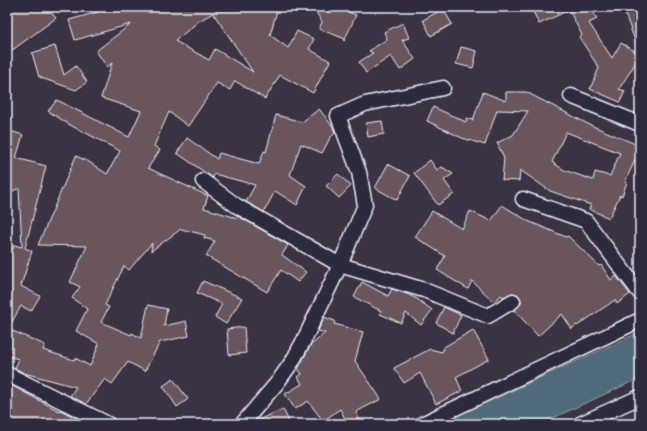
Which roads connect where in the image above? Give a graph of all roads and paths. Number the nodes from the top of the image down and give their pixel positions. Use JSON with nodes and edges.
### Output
{"nodes":[{"id":1,"x":444,"y":88,"type":"dead end"},
{"id":2,"x":571,"y":96,"type":"dead end"},
{"id":3,"x":640,"y":124,"type":"edge"},
{"id":4,"x":203,"y":181,"type":"dead end"},
{"id":5,"x":523,"y":199,"type":"dead end"},
{"id":6,"x":340,"y":265,"type":"junction"},
{"id":7,"x":640,"y":293,"type":"edge"},
{"id":8,"x":513,"y":301,"type":"dead end"},
{"id":9,"x":640,"y":320,"type":"edge"},
{"id":10,"x":7,"y":374,"type":"edge"},
{"id":11,"x":640,"y":397,"type":"edge"},
{"id":12,"x":108,"y":424,"type":"edge"},
{"id":13,"x":242,"y":424,"type":"edge"},
{"id":14,"x":422,"y":424,"type":"edge"},
{"id":15,"x":580,"y":424,"type":"edge"}],
"edges":[{"from":1,"to":6,"type":"street"},
{"from":2,"to":3,"type":"street"},
{"from":4,"to":6,"type":"street"},
{"from":5,"to":7,"type":"street"},
{"from":6,"to":8,"type":"street"},
{"from":6,"to":13,"type":"street"},
{"from":9,"to":14,"type":"street"},
{"from":10,"to":12,"type":"street"},
{"from":11,"to":15,"type":"street"}]}
